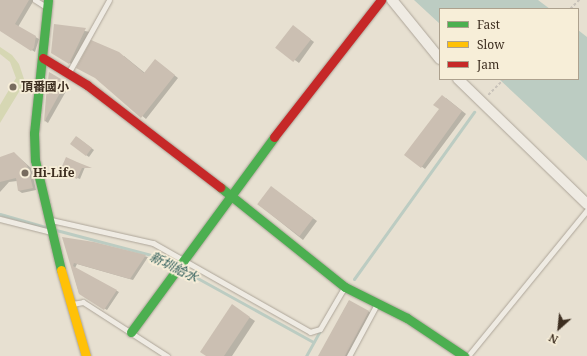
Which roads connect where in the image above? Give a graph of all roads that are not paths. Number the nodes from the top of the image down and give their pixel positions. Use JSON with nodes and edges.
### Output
{"nodes":[{"id":1,"x":35,"y":0,"type":"edge"},
{"id":2,"x":109,"y":0,"type":"edge"},
{"id":3,"x":381,"y":0,"type":"edge"},
{"id":4,"x":392,"y":0,"type":"edge"},
{"id":5,"x":47,"y":4,"type":"edge"},
{"id":6,"x":43,"y":58,"type":"junction"},
{"id":7,"x":439,"y":58,"type":"edge"},
{"id":8,"x":69,"y":72,"type":"junction"},
{"id":9,"x":459,"y":80,"type":"edge"},
{"id":10,"x":230,"y":194,"type":"junction"},
{"id":11,"x":587,"y":204,"type":"edge"},
{"id":12,"x":587,"y":210,"type":"edge"},
{"id":13,"x":0,"y":219,"type":"edge"},
{"id":14,"x":49,"y":219,"type":"junction"},
{"id":15,"x":52,"y":233,"type":"junction"},
{"id":16,"x":183,"y":258,"type":"junction"},
{"id":17,"x":345,"y":288,"type":"junction"},
{"id":18,"x":378,"y":302,"type":"junction"},
{"id":19,"x":71,"y":304,"type":"junction"},
{"id":20,"x":131,"y":332,"type":"junction"},
{"id":21,"x":86,"y":356,"type":"edge"},
{"id":22,"x":167,"y":356,"type":"edge"},
{"id":23,"x":349,"y":356,"type":"edge"},
{"id":24,"x":464,"y":356,"type":"edge"},
{"id":25,"x":468,"y":356,"type":"edge"}],
"edges":[{"from":1,"to":5,"type":"lane"},
{"from":2,"to":8,"type":"lane"},
{"from":3,"to":10,"type":"street"},
{"from":4,"to":7,"type":"street"},
{"from":5,"to":6,"type":"street"},
{"from":6,"to":8,"type":"street"},
{"from":6,"to":14,"type":"street"},
{"from":8,"to":10,"type":"street"},
{"from":9,"to":11,"type":"street"},
{"from":10,"to":16,"type":"street"},
{"from":10,"to":17,"type":"street"},
{"from":12,"to":25,"type":"lane"},
{"from":13,"to":15,"type":"lane"},
{"from":14,"to":15,"type":"street"},
{"from":14,"to":16,"type":"lane"},
{"from":15,"to":19,"type":"street"},
{"from":16,"to":17,"type":"lane"},
{"from":16,"to":20,"type":"street"},
{"from":17,"to":18,"type":"street"},
{"from":18,"to":23,"type":"lane"},
{"from":18,"to":24,"type":"street"},
{"from":19,"to":20,"type":"lane"},
{"from":19,"to":21,"type":"street"},
{"from":20,"to":22,"type":"lane"}]}
